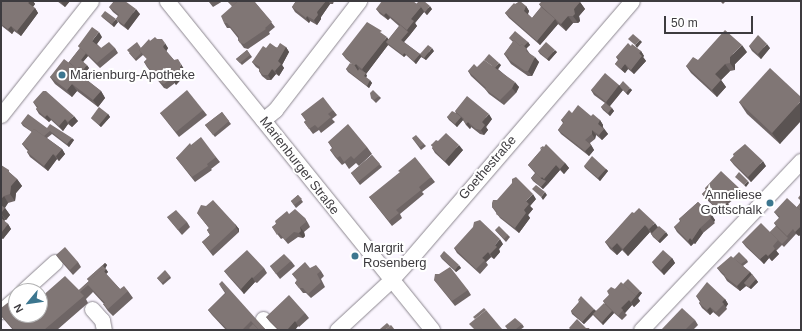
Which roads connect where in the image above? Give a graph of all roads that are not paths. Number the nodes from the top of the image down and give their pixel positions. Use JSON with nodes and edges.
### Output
{"nodes":[{"id":1,"x":91,"y":1,"type":"edge"},
{"id":2,"x":167,"y":1,"type":"edge"},
{"id":3,"x":359,"y":1,"type":"edge"},
{"id":4,"x":632,"y":1,"type":"edge"},
{"id":5,"x":1,"y":115,"type":"edge"},
{"id":6,"x":263,"y":120,"type":"junction"},
{"id":7,"x":801,"y":161,"type":"edge"},
{"id":8,"x":55,"y":262,"type":"edge"},
{"id":9,"x":390,"y":280,"type":"junction"},
{"id":10,"x":32,"y":283,"type":"edge"},
{"id":11,"x":92,"y":309,"type":"dead end"},
{"id":12,"x":263,"y":319,"type":"dead end"},
{"id":13,"x":104,"y":330,"type":"edge"},
{"id":14,"x":274,"y":330,"type":"edge"},
{"id":15,"x":337,"y":330,"type":"edge"},
{"id":16,"x":432,"y":330,"type":"edge"},
{"id":17,"x":641,"y":330,"type":"edge"}],
"edges":[{"from":1,"to":5,"type":"street"},
{"from":2,"to":6,"type":"street","name":"Marienburger Straße"},
{"from":3,"to":6,"type":"street"},
{"from":4,"to":9,"type":"street","name":"Goethestraße"},
{"from":6,"to":9,"type":"street","name":"Marienburger Straße"},
{"from":7,"to":17,"type":"street"},
{"from":8,"to":10,"type":"street"},
{"from":9,"to":15,"type":"street","name":"Goethestraße"},
{"from":9,"to":16,"type":"street","name":"Marienburger Straße"},
{"from":11,"to":13,"type":"street"},
{"from":12,"to":14,"type":"street"}]}
